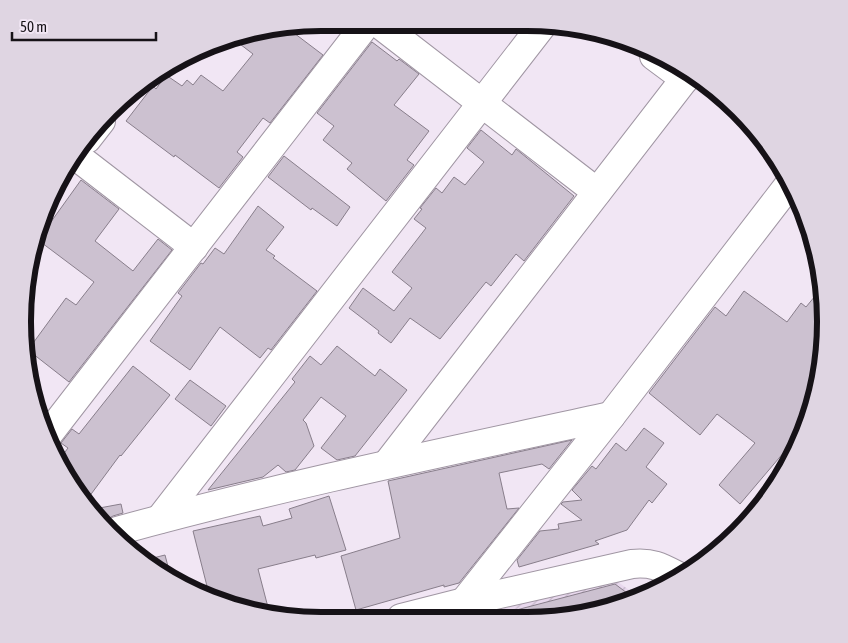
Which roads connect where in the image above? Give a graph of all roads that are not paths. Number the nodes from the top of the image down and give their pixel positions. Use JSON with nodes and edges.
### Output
{"nodes":[{"id":1,"x":361,"y":31,"type":"edge"},
{"id":2,"x":388,"y":31,"type":"edge"},
{"id":3,"x":537,"y":32,"type":"edge"},
{"id":4,"x":685,"y":78,"type":"edge"},
{"id":5,"x":482,"y":103,"type":"junction"},
{"id":6,"x":80,"y":159,"type":"edge"},
{"id":7,"x":785,"y":190,"type":"edge"},
{"id":8,"x":597,"y":192,"type":"junction"},
{"id":9,"x":194,"y":246,"type":"junction"},
{"id":10,"x":610,"y":416,"type":"junction"},
{"id":11,"x":52,"y":430,"type":"edge"},
{"id":12,"x":387,"y":464,"type":"junction"},
{"id":13,"x":160,"y":519,"type":"junction"},
{"id":14,"x":120,"y":530,"type":"edge"},
{"id":15,"x":672,"y":573,"type":"edge"},
{"id":16,"x":464,"y":602,"type":"junction"},
{"id":17,"x":425,"y":612,"type":"edge"}],
"edges":[{"from":1,"to":9,"type":"street"},
{"from":2,"to":5,"type":"street"},
{"from":3,"to":5,"type":"street"},
{"from":4,"to":8,"type":"street"},
{"from":5,"to":8,"type":"street"},
{"from":5,"to":13,"type":"street"},
{"from":6,"to":9,"type":"street"},
{"from":7,"to":10,"type":"street"},
{"from":8,"to":12,"type":"street"},
{"from":9,"to":11,"type":"street"},
{"from":10,"to":12,"type":"street"},
{"from":10,"to":16,"type":"street"},
{"from":12,"to":13,"type":"street"},
{"from":13,"to":14,"type":"street"},
{"from":15,"to":16,"type":"street"},
{"from":16,"to":17,"type":"street"}]}
